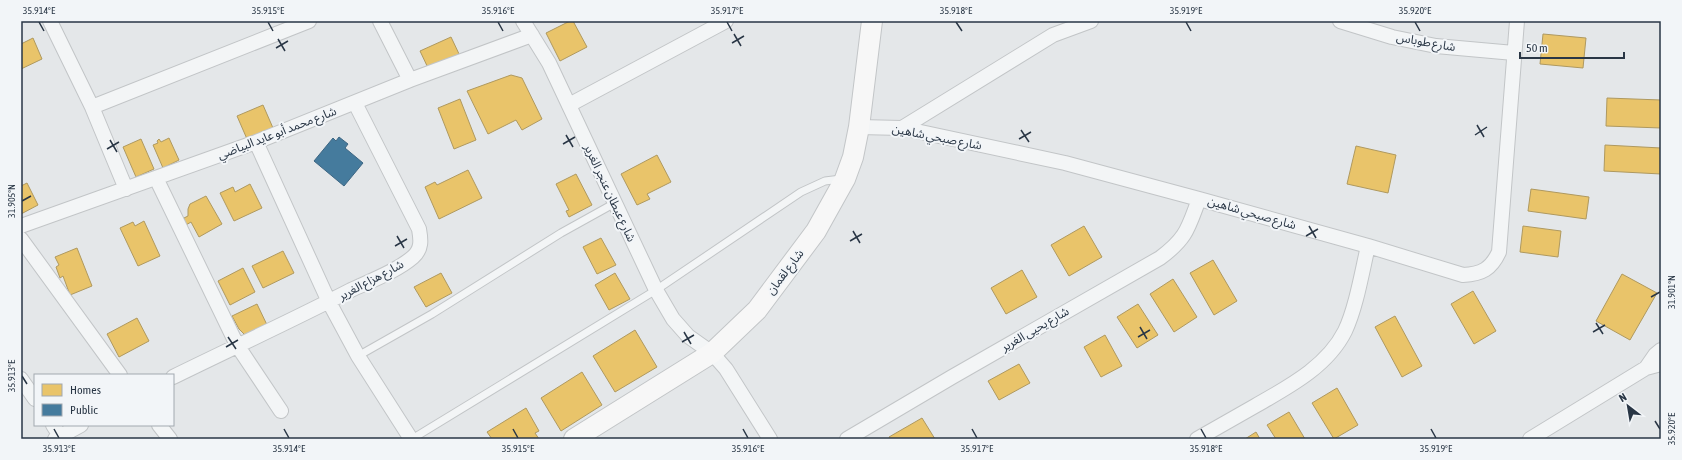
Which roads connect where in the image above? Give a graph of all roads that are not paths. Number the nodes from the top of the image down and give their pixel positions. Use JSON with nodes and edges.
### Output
{"nodes":[{"id":1,"x":50,"y":21,"type":"edge"},
{"id":2,"x":309,"y":21,"type":"edge"},
{"id":3,"x":380,"y":21,"type":"edge"},
{"id":4,"x":523,"y":21,"type":"edge"},
{"id":5,"x":726,"y":21,"type":"edge"},
{"id":6,"x":872,"y":21,"type":"edge"},
{"id":7,"x":1091,"y":21,"type":"edge"},
{"id":8,"x":1340,"y":21,"type":"edge"},
{"id":9,"x":1517,"y":21,"type":"edge"},
{"id":10,"x":532,"y":35,"type":"junction"},
{"id":11,"x":1514,"y":53,"type":"junction"},
{"id":12,"x":410,"y":80,"type":"junction"},
{"id":13,"x":355,"y":103,"type":"junction"},
{"id":14,"x":568,"y":106,"type":"junction"},
{"id":15,"x":92,"y":107,"type":"junction"},
{"id":16,"x":859,"y":127,"type":"junction"},
{"id":17,"x":902,"y":128,"type":"junction"},
{"id":18,"x":256,"y":142,"type":"junction"},
{"id":19,"x":156,"y":178,"type":"junction"},
{"id":20,"x":845,"y":179,"type":"junction"},
{"id":21,"x":126,"y":188,"type":"junction"},
{"id":22,"x":1199,"y":199,"type":"junction"},
{"id":23,"x":615,"y":203,"type":"junction"},
{"id":24,"x":21,"y":226,"type":"edge"},
{"id":25,"x":21,"y":239,"type":"edge"},
{"id":26,"x":1368,"y":246,"type":"junction"},
{"id":27,"x":656,"y":290,"type":"junction"},
{"id":28,"x":329,"y":302,"type":"junction"},
{"id":29,"x":237,"y":345,"type":"junction"},
{"id":30,"x":1661,"y":350,"type":"edge"},
{"id":31,"x":712,"y":353,"type":"junction"},
{"id":32,"x":358,"y":356,"type":"junction"},
{"id":33,"x":1661,"y":364,"type":"edge"},
{"id":34,"x":1646,"y":368,"type":"junction"},
{"id":35,"x":119,"y":374,"type":"edge"},
{"id":36,"x":174,"y":376,"type":"edge"},
{"id":37,"x":21,"y":378,"type":"edge"},
{"id":38,"x":34,"y":398,"type":"edge"},
{"id":39,"x":281,"y":411,"type":"dead end"},
{"id":40,"x":78,"y":426,"type":"edge"},
{"id":41,"x":160,"y":426,"type":"edge"},
{"id":42,"x":56,"y":433,"type":"edge"},
{"id":43,"x":170,"y":439,"type":"edge"},
{"id":44,"x":412,"y":439,"type":"edge"},
{"id":45,"x":574,"y":439,"type":"edge"},
{"id":46,"x":770,"y":439,"type":"edge"},
{"id":47,"x":848,"y":439,"type":"edge"},
{"id":48,"x":1197,"y":439,"type":"edge"},
{"id":49,"x":1530,"y":439,"type":"edge"}],
"edges":[{"from":1,"to":15,"type":"street"},
{"from":2,"to":15,"type":"street"},
{"from":3,"to":12,"type":"street"},
{"from":4,"to":10,"type":"street","name":"شارع عبطان عنجر الغرير"},
{"from":5,"to":14,"type":"street"},
{"from":6,"to":16,"type":"street","name":"شارع لقمان"},
{"from":7,"to":17,"type":"street"},
{"from":8,"to":11,"type":"street","name":"شارع طوباس"},
{"from":9,"to":11,"type":"street","name":"شارع صبحي شاهين"},
{"from":10,"to":12,"type":"street","name":"شارع محمد أبو عايد البياضي"},
{"from":10,"to":14,"type":"street","name":"شارع عبطان عنجر الغرير"},
{"from":11,"to":26,"type":"street","name":"شارع صبحي شاهين"},
{"from":12,"to":13,"type":"street","name":"شارع محمد أبو عايد البياضي"},
{"from":13,"to":18,"type":"street","name":"شارع محمد أبو عايد البياضي"},
{"from":13,"to":28,"type":"street","name":"شارع هزاع الغرير"},
{"from":14,"to":23,"type":"street","name":"شارع عبطان عنجر الغرير"},
{"from":15,"to":21,"type":"street"},
{"from":16,"to":17,"type":"street","name":"شارع صبحي شاهين"},
{"from":16,"to":20,"type":"street","name":"شارع لقمان"},
{"from":17,"to":22,"type":"street","name":"شارع صبحي شاهين"},
{"from":18,"to":19,"type":"street","name":"شارع محمد أبو عايد البياضي"},
{"from":18,"to":28,"type":"street"},
{"from":19,"to":21,"type":"street","name":"شارع محمد أبو عايد البياضي"},
{"from":19,"to":29,"type":"street"},
{"from":20,"to":27,"type":"lane"},
{"from":20,"to":31,"type":"street","name":"شارع لقمان"},
{"from":21,"to":24,"type":"street","name":"شارع محمد أبو عايد البياضي"},
{"from":22,"to":26,"type":"street","name":"شارع صبحي شاهين"},
{"from":22,"to":47,"type":"street","name":"شارع يحيى الغرير"},
{"from":23,"to":27,"type":"street","name":"شارع عبطان عنجر الغرير"},
{"from":23,"to":32,"type":"lane"},
{"from":25,"to":35,"type":"street"},
{"from":26,"to":48,"type":"street"},
{"from":27,"to":31,"type":"street","name":"شارع عبطان عنجر الغرير"},
{"from":27,"to":44,"type":"lane"},
{"from":28,"to":29,"type":"street","name":"شارع هزاع الغرير"},
{"from":28,"to":32,"type":"street"},
{"from":29,"to":36,"type":"street","name":"شارع هزاع الغرير"},
{"from":29,"to":39,"type":"street"},
{"from":30,"to":34,"type":"street"},
{"from":31,"to":45,"type":"street","name":"شارع لقمان"},
{"from":31,"to":46,"type":"street","name":"شارع عبطان عنجر الغرير"},
{"from":32,"to":44,"type":"street"},
{"from":33,"to":34,"type":"street"},
{"from":34,"to":49,"type":"street"},
{"from":37,"to":38,"type":"street"},
{"from":40,"to":42,"type":"street"},
{"from":41,"to":43,"type":"street"}]}
